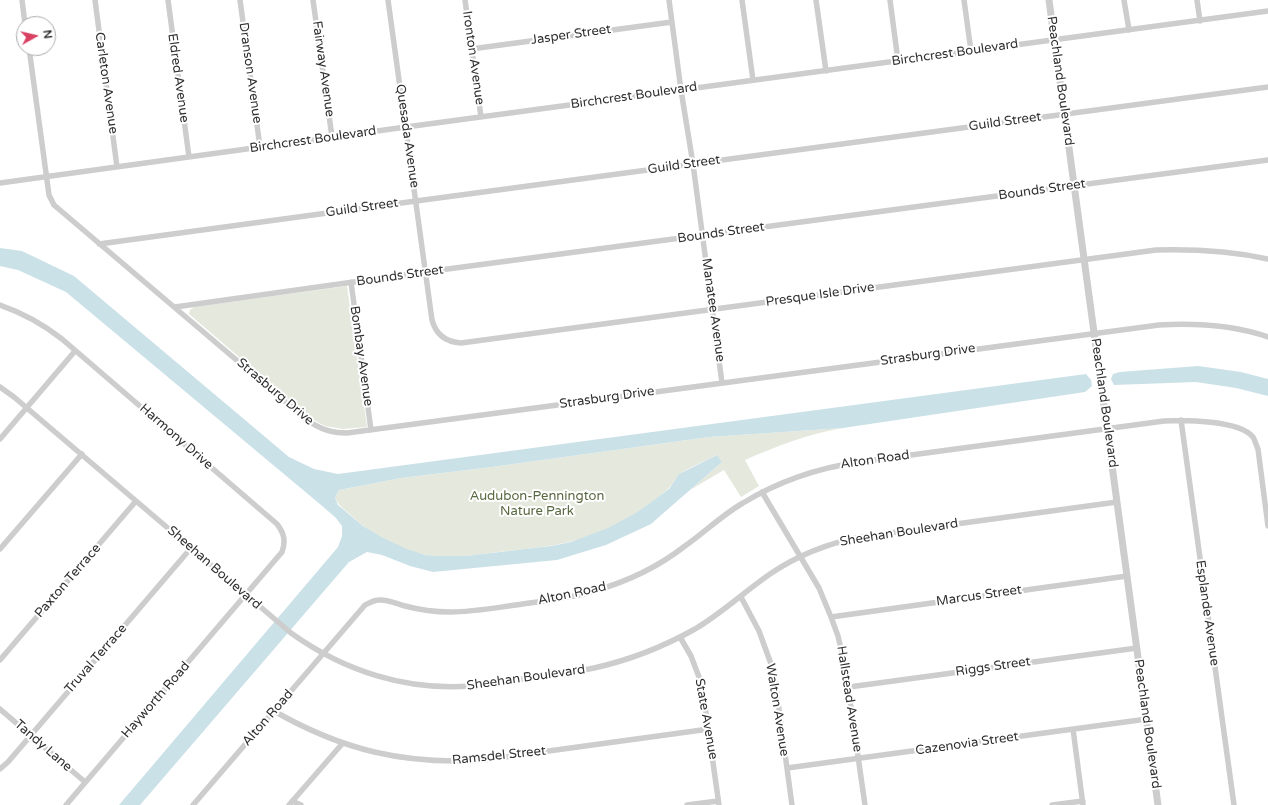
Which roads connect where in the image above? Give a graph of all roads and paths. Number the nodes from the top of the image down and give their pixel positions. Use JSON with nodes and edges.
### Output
{"nodes":[{"id":1,"x":22,"y":0,"type":"edge"},
{"id":2,"x":95,"y":0,"type":"edge"},
{"id":3,"x":168,"y":0,"type":"edge"},
{"id":4,"x":240,"y":0,"type":"edge"},
{"id":5,"x":313,"y":0,"type":"edge"},
{"id":6,"x":388,"y":0,"type":"edge"},
{"id":7,"x":465,"y":0,"type":"edge"},
{"id":8,"x":669,"y":0,"type":"edge"},
{"id":9,"x":742,"y":0,"type":"edge"},
{"id":10,"x":816,"y":0,"type":"edge"},
{"id":11,"x":890,"y":0,"type":"edge"},
{"id":12,"x":964,"y":0,"type":"edge"},
{"id":13,"x":1049,"y":0,"type":"edge"},
{"id":14,"x":1124,"y":0,"type":"edge"},
{"id":15,"x":1197,"y":0,"type":"edge"},
{"id":16,"x":1268,"y":12,"type":"edge"},
{"id":17,"x":24,"y":16,"type":"edge"},
{"id":18,"x":1200,"y":21,"type":"junction"},
{"id":19,"x":672,"y":22,"type":"junction"},
{"id":20,"x":1128,"y":30,"type":"junction"},
{"id":21,"x":1054,"y":40,"type":"junction"},
{"id":22,"x":471,"y":49,"type":"junction"},
{"id":23,"x":971,"y":51,"type":"junction"},
{"id":24,"x":29,"y":56,"type":"edge"},
{"id":25,"x":898,"y":61,"type":"junction"},
{"id":26,"x":826,"y":71,"type":"junction"},
{"id":27,"x":753,"y":80,"type":"junction"},
{"id":28,"x":1268,"y":87,"type":"edge"},
{"id":29,"x":681,"y":90,"type":"junction"},
{"id":30,"x":1064,"y":114,"type":"junction"},
{"id":31,"x":480,"y":117,"type":"junction"},
{"id":32,"x":406,"y":127,"type":"junction"},
{"id":33,"x":332,"y":137,"type":"junction"},
{"id":34,"x":260,"y":147,"type":"junction"},
{"id":35,"x":189,"y":157,"type":"junction"},
{"id":36,"x":1268,"y":160,"type":"edge"},
{"id":37,"x":693,"y":164,"type":"junction"},
{"id":38,"x":117,"y":167,"type":"junction"},
{"id":39,"x":46,"y":177,"type":"junction"},
{"id":40,"x":0,"y":183,"type":"edge"},
{"id":41,"x":1074,"y":185,"type":"junction"},
{"id":42,"x":416,"y":201,"type":"junction"},
{"id":43,"x":703,"y":235,"type":"junction"},
{"id":44,"x":99,"y":244,"type":"junction"},
{"id":45,"x":1084,"y":259,"type":"junction"},
{"id":46,"x":1268,"y":260,"type":"edge"},
{"id":47,"x":425,"y":272,"type":"junction"},
{"id":48,"x":351,"y":282,"type":"junction"},
{"id":49,"x":0,"y":305,"type":"edge"},
{"id":50,"x":175,"y":307,"type":"junction"},
{"id":51,"x":712,"y":309,"type":"junction"},
{"id":52,"x":1094,"y":333,"type":"junction"},
{"id":53,"x":1268,"y":337,"type":"edge"},
{"id":54,"x":75,"y":351,"type":"junction"},
{"id":55,"x":722,"y":383,"type":"junction"},
{"id":56,"x":0,"y":387,"type":"edge"},
{"id":57,"x":27,"y":407,"type":"junction"},
{"id":58,"x":1181,"y":420,"type":"junction"},
{"id":59,"x":1107,"y":429,"type":"junction"},
{"id":60,"x":371,"y":430,"type":"junction"},
{"id":61,"x":0,"y":439,"type":"edge"},
{"id":62,"x":82,"y":454,"type":"junction"},
{"id":63,"x":762,"y":492,"type":"junction"},
{"id":64,"x":136,"y":501,"type":"junction"},
{"id":65,"x":1117,"y":502,"type":"junction"},
{"id":66,"x":1268,"y":526,"type":"edge"},
{"id":67,"x":191,"y":548,"type":"junction"},
{"id":68,"x":0,"y":550,"type":"edge"},
{"id":69,"x":801,"y":556,"type":"junction"},
{"id":70,"x":1127,"y":576,"type":"junction"},
{"id":71,"x":246,"y":595,"type":"junction"},
{"id":72,"x":741,"y":597,"type":"junction"},
{"id":73,"x":831,"y":617,"type":"junction"},
{"id":74,"x":680,"y":637,"type":"junction"},
{"id":75,"x":1137,"y":648,"type":"junction"},
{"id":76,"x":323,"y":654,"type":"junction"},
{"id":77,"x":0,"y":660,"type":"edge"},
{"id":78,"x":849,"y":687,"type":"junction"},
{"id":79,"x":0,"y":709,"type":"edge"},
{"id":80,"x":274,"y":712,"type":"junction"},
{"id":81,"x":1147,"y":719,"type":"junction"},
{"id":82,"x":709,"y":729,"type":"junction"},
{"id":83,"x":1073,"y":729,"type":"junction"},
{"id":84,"x":31,"y":735,"type":"junction"},
{"id":85,"x":342,"y":744,"type":"junction"},
{"id":86,"x":858,"y":759,"type":"junction"},
{"id":87,"x":787,"y":768,"type":"junction"},
{"id":88,"x":0,"y":769,"type":"edge"},
{"id":89,"x":85,"y":782,"type":"junction"},
{"id":90,"x":290,"y":803,"type":"edge"},
{"id":91,"x":719,"y":803,"type":"edge"},
{"id":92,"x":1083,"y":803,"type":"edge"},
{"id":93,"x":66,"y":805,"type":"edge"},
{"id":94,"x":194,"y":805,"type":"edge"},
{"id":95,"x":301,"y":805,"type":"edge"},
{"id":96,"x":687,"y":805,"type":"edge"},
{"id":97,"x":792,"y":805,"type":"edge"},
{"id":98,"x":865,"y":805,"type":"edge"},
{"id":99,"x":1052,"y":805,"type":"edge"},
{"id":100,"x":1158,"y":805,"type":"edge"},
{"id":101,"x":1234,"y":805,"type":"edge"}],
"edges":[{"from":1,"to":17,"type":"street"},
{"from":2,"to":38,"type":"street","name":"Carleton Avenue"},
{"from":3,"to":35,"type":"street","name":"Eldred Avenue"},
{"from":4,"to":34,"type":"street","name":"Dranson Avenue"},
{"from":5,"to":33,"type":"street","name":"Fairway Avenue"},
{"from":6,"to":32,"type":"street","name":"Quesada Avenue"},
{"from":7,"to":22,"type":"street","name":"Ironton Avenue"},
{"from":8,"to":19,"type":"street","name":"Manatee Avenue"},
{"from":9,"to":27,"type":"street"},
{"from":10,"to":26,"type":"street"},
{"from":11,"to":25,"type":"street"},
{"from":12,"to":23,"type":"street"},
{"from":13,"to":21,"type":"street","name":"Peachland Boulevard"},
{"from":14,"to":20,"type":"street"},
{"from":15,"to":18,"type":"street"},
{"from":16,"to":18,"type":"street","name":"Birchcrest Boulevard"},
{"from":18,"to":20,"type":"street","name":"Birchcrest Boulevard"},
{"from":19,"to":22,"type":"street","name":"Jasper Street"},
{"from":19,"to":29,"type":"street","name":"Manatee Avenue"},
{"from":20,"to":21,"type":"street","name":"Birchcrest Boulevard"},
{"from":21,"to":23,"type":"street","name":"Birchcrest Boulevard"},
{"from":21,"to":30,"type":"street","name":"Peachland Boulevard"},
{"from":22,"to":31,"type":"street","name":"Ironton Avenue"},
{"from":23,"to":25,"type":"street","name":"Birchcrest Boulevard"},
{"from":24,"to":39,"type":"street","name":"Strasburg Drive"},
{"from":25,"to":26,"type":"street","name":"Birchcrest Boulevard"},
{"from":26,"to":27,"type":"street","name":"Birchcrest Boulevard"},
{"from":27,"to":29,"type":"street","name":"Birchcrest Boulevard"},
{"from":28,"to":30,"type":"street","name":"Guild Street"},
{"from":29,"to":31,"type":"street","name":"Birchcrest Boulevard"},
{"from":29,"to":37,"type":"street","name":"Manatee Avenue"},
{"from":30,"to":37,"type":"street","name":"Guild Street"},
{"from":30,"to":41,"type":"street","name":"Peachland Boulevard"},
{"from":31,"to":32,"type":"street","name":"Birchcrest Boulevard"},
{"from":32,"to":33,"type":"street","name":"Birchcrest Boulevard"},
{"from":32,"to":42,"type":"street","name":"Quesada Avenue"},
{"from":33,"to":34,"type":"street","name":"Birchcrest Boulevard"},
{"from":34,"to":35,"type":"street","name":"Birchcrest Boulevard"},
{"from":35,"to":38,"type":"street","name":"Birchcrest Boulevard"},
{"from":36,"to":41,"type":"street","name":"Bounds Street"},
{"from":37,"to":42,"type":"street","name":"Guild Street"},
{"from":37,"to":43,"type":"street","name":"Manatee Avenue"},
{"from":38,"to":39,"type":"street","name":"Birchcrest Boulevard"},
{"from":39,"to":40,"type":"street","name":"Birchcrest Boulevard"},
{"from":39,"to":44,"type":"street","name":"Strasburg Drive"},
{"from":41,"to":43,"type":"street","name":"Bounds Street"},
{"from":41,"to":45,"type":"street","name":"Peachland Boulevard"},
{"from":42,"to":44,"type":"street","name":"Guild Street"},
{"from":42,"to":47,"type":"street","name":"Quesada Avenue"},
{"from":43,"to":47,"type":"street","name":"Bounds Street"},
{"from":43,"to":51,"type":"street","name":"Manatee Avenue"},
{"from":44,"to":50,"type":"street","name":"Strasburg Drive"},
{"from":45,"to":46,"type":"street","name":"Presque Isle Drive"},
{"from":45,"to":51,"type":"street","name":"Presque Isle Drive"},
{"from":45,"to":52,"type":"street","name":"Peachland Boulevard"},
{"from":47,"to":48,"type":"street","name":"Bounds Street"},
{"from":47,"to":51,"type":"street","name":"Presque Isle Drive"},
{"from":48,"to":50,"type":"street","name":"Bounds Street"},
{"from":48,"to":60,"type":"street","name":"Bombay Avenue"},
{"from":49,"to":54,"type":"street","name":"Harmony Drive"},
{"from":50,"to":60,"type":"street","name":"Strasburg Drive"},
{"from":51,"to":55,"type":"street","name":"Manatee Avenue"},
{"from":52,"to":53,"type":"street","name":"Strasburg Drive"},
{"from":52,"to":55,"type":"street","name":"Strasburg Drive"},
{"from":52,"to":59,"type":"street","name":"Peachland Boulevard"},
{"from":54,"to":57,"type":"street"},
{"from":54,"to":71,"type":"street","name":"Harmony Drive"},
{"from":55,"to":60,"type":"street","name":"Strasburg Drive"},
{"from":56,"to":57,"type":"street","name":"Sheehan Boulevard"},
{"from":57,"to":61,"type":"street"},
{"from":57,"to":62,"type":"street","name":"Sheehan Boulevard"},
{"from":58,"to":59,"type":"street","name":"Alton Road"},
{"from":58,"to":66,"type":"street","name":"Alton Road"},
{"from":58,"to":101,"type":"street","name":"Esplande Avenue"},
{"from":59,"to":63,"type":"street","name":"Alton Road"},
{"from":59,"to":65,"type":"street","name":"Peachland Boulevard"},
{"from":62,"to":64,"type":"street","name":"Sheehan Boulevard"},
{"from":62,"to":68,"type":"street"},
{"from":63,"to":69,"type":"street","name":"Hallstead Avenue"},
{"from":63,"to":76,"type":"street","name":"Alton Road"},
{"from":64,"to":67,"type":"street","name":"Sheehan Boulevard"},
{"from":64,"to":77,"type":"street","name":"Paxton Terrace"},
{"from":65,"to":69,"type":"street","name":"Sheehan Boulevard"},
{"from":65,"to":70,"type":"street","name":"Peachland Boulevard"},
{"from":67,"to":71,"type":"street","name":"Sheehan Boulevard"},
{"from":67,"to":84,"type":"street","name":"Truval Terrace"},
{"from":69,"to":72,"type":"street","name":"Sheehan Boulevard"},
{"from":69,"to":73,"type":"street","name":"Hallstead Avenue"},
{"from":70,"to":73,"type":"street","name":"Marcus Street"},
{"from":70,"to":75,"type":"street","name":"Peachland Boulevard"},
{"from":71,"to":76,"type":"street","name":"Sheehan Boulevard"},
{"from":71,"to":89,"type":"street","name":"Hayworth Road"},
{"from":72,"to":74,"type":"street","name":"Sheehan Boulevard"},
{"from":72,"to":87,"type":"street","name":"Walton Avenue"},
{"from":73,"to":78,"type":"street","name":"Hallstead Avenue"},
{"from":74,"to":76,"type":"street","name":"Sheehan Boulevard"},
{"from":74,"to":82,"type":"street","name":"State Avenue"},
{"from":75,"to":78,"type":"street","name":"Riggs Street"},
{"from":75,"to":81,"type":"street","name":"Peachland Boulevard"},
{"from":76,"to":80,"type":"street","name":"Alton Road"},
{"from":78,"to":86,"type":"street","name":"Hallstead Avenue"},
{"from":79,"to":84,"type":"street","name":"Tandy Lane"},
{"from":80,"to":85,"type":"street","name":"Ramsdel Street"},
{"from":80,"to":94,"type":"street","name":"Alton Road"},
{"from":81,"to":83,"type":"street","name":"Cazenovia Street"},
{"from":81,"to":100,"type":"street","name":"Peachland Boulevard"},
{"from":82,"to":85,"type":"street","name":"Ramsdel Street"},
{"from":82,"to":91,"type":"street","name":"State Avenue"},
{"from":83,"to":86,"type":"street","name":"Cazenovia Street"},
{"from":83,"to":92,"type":"street"},
{"from":84,"to":88,"type":"street","name":"Truval Terrace"},
{"from":84,"to":89,"type":"street","name":"Tandy Lane"},
{"from":85,"to":90,"type":"street"},
{"from":86,"to":87,"type":"street","name":"Cazenovia Street"},
{"from":86,"to":98,"type":"street","name":"Hallstead Avenue"},
{"from":87,"to":97,"type":"street","name":"Walton Avenue"},
{"from":89,"to":93,"type":"street","name":"Hayworth Road"},
{"from":90,"to":95,"type":"street"},
{"from":91,"to":96,"type":"street"},
{"from":92,"to":99,"type":"street"}]}
